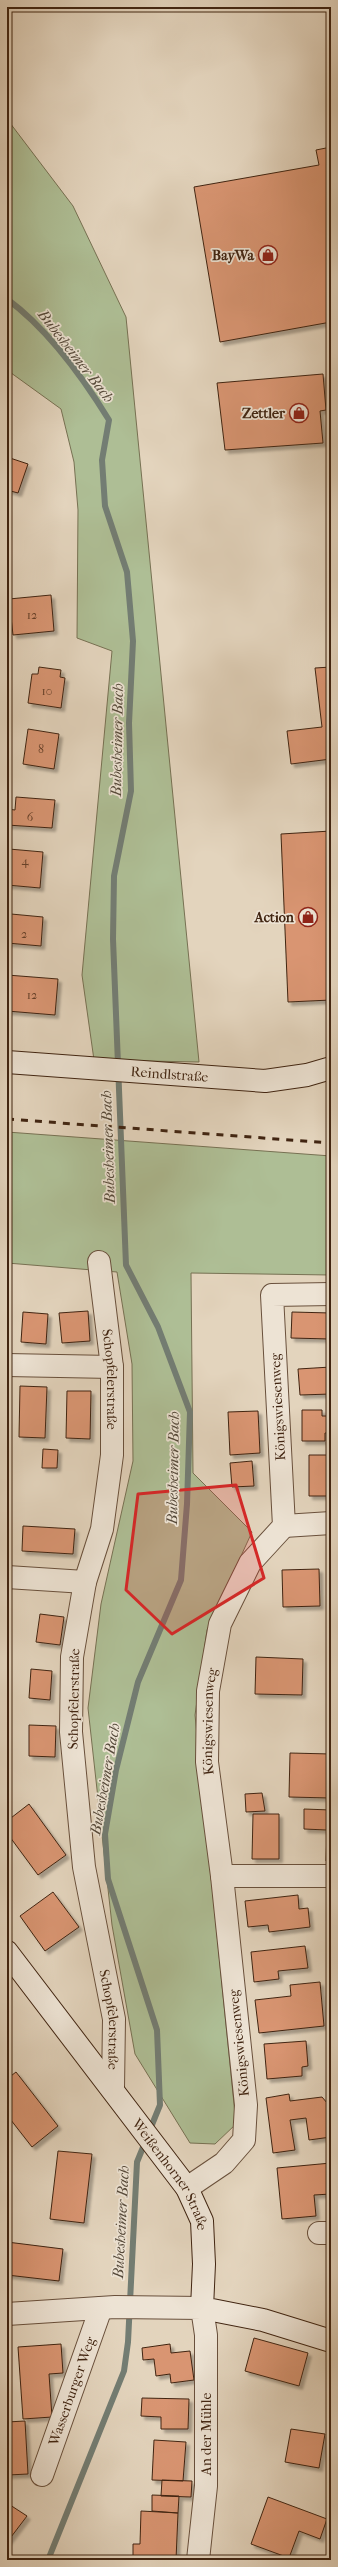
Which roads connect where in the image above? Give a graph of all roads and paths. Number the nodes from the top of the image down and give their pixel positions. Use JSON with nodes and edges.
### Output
{"nodes":[{"id":1,"x":7,"y":1062,"type":"edge"},
{"id":2,"x":331,"y":1068,"type":"edge"},
{"id":3,"x":100,"y":1262,"type":"dead end"},
{"id":4,"x":331,"y":1294,"type":"edge"},
{"id":5,"x":7,"y":1365,"type":"edge"},
{"id":6,"x":112,"y":1367,"type":"junction"},
{"id":7,"x":331,"y":1523,"type":"edge"},
{"id":8,"x":284,"y":1526,"type":"junction"},
{"id":9,"x":7,"y":1577,"type":"edge"},
{"id":10,"x":85,"y":1582,"type":"junction"},
{"id":11,"x":222,"y":1876,"type":"junction"},
{"id":12,"x":331,"y":1876,"type":"edge"},
{"id":13,"x":7,"y":1952,"type":"edge"},
{"id":14,"x":113,"y":2089,"type":"junction"},
{"id":15,"x":187,"y":2188,"type":"junction"},
{"id":16,"x":108,"y":2307,"type":"junction"},
{"id":17,"x":202,"y":2308,"type":"junction"},
{"id":18,"x":7,"y":2314,"type":"edge"},
{"id":19,"x":331,"y":2341,"type":"edge"},
{"id":20,"x":42,"y":2475,"type":"dead end"},
{"id":21,"x":198,"y":2560,"type":"edge"}],
"edges":[{"from":1,"to":2,"type":"street","name":"Reindlstraße"},
{"from":3,"to":6,"type":"street","name":"Schopfelerstraße"},
{"from":4,"to":8,"type":"street","name":"Königswiesenweg"},
{"from":5,"to":6,"type":"street"},
{"from":6,"to":10,"type":"street","name":"Schopfelerstraße"},
{"from":7,"to":8,"type":"street"},
{"from":8,"to":11,"type":"street","name":"Königswiesenweg"},
{"from":9,"to":10,"type":"street"},
{"from":10,"to":14,"type":"street","name":"Schopfelerstraße"},
{"from":11,"to":12,"type":"street"},
{"from":11,"to":15,"type":"street","name":"Königswiesenweg"},
{"from":13,"to":14,"type":"street","name":"Weißenhorner Straße"},
{"from":14,"to":15,"type":"street","name":"Weißenhorner Straße"},
{"from":15,"to":17,"type":"street","name":"Weißenhorner Straße"},
{"from":16,"to":17,"type":"street"},
{"from":16,"to":18,"type":"street"},
{"from":16,"to":20,"type":"street","name":"Wasserburger Weg"},
{"from":17,"to":19,"type":"street"},
{"from":17,"to":21,"type":"street","name":"An der Mühle"}]}
